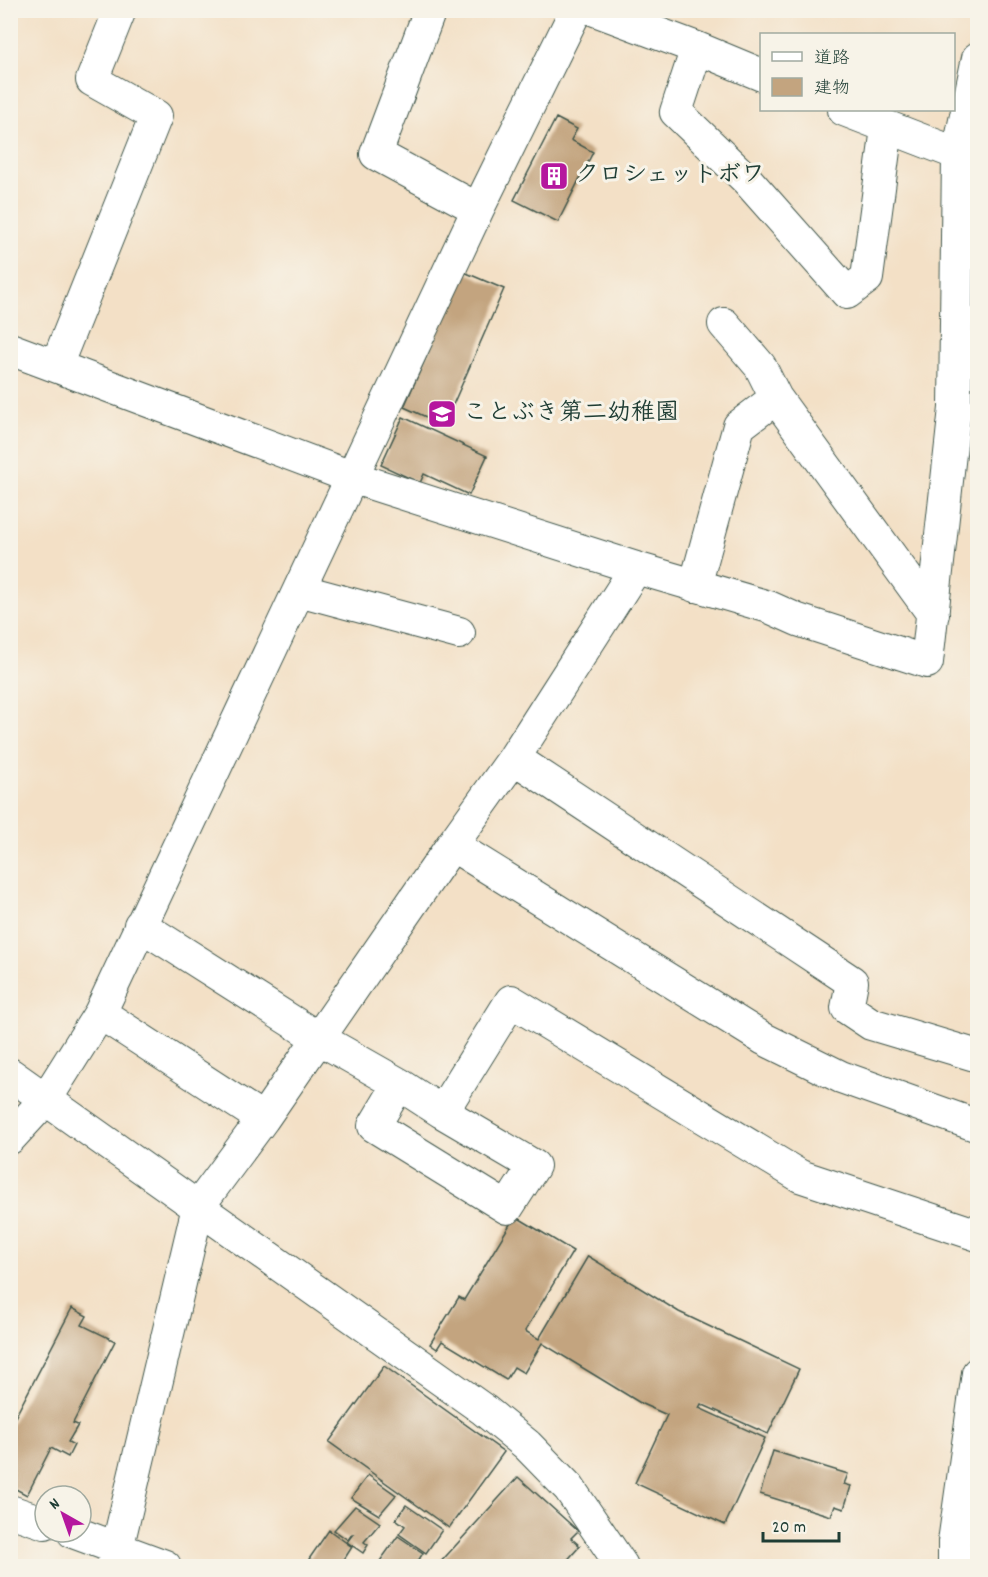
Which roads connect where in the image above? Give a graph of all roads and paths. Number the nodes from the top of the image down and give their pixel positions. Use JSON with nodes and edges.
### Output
{"nodes":[{"id":1,"x":120,"y":10,"type":"edge"},
{"id":2,"x":430,"y":10,"type":"edge"},
{"id":3,"x":576,"y":10,"type":"edge"},
{"id":4,"x":595,"y":10,"type":"edge"},
{"id":5,"x":698,"y":48,"type":"junction"},
{"id":6,"x":978,"y":58,"type":"edge"},
{"id":7,"x":760,"y":74,"type":"edge"},
{"id":8,"x":846,"y":111,"type":"edge"},
{"id":9,"x":887,"y":128,"type":"junction"},
{"id":10,"x":958,"y":154,"type":"junction"},
{"id":11,"x":478,"y":209,"type":"junction"},
{"id":12,"x":724,"y":324,"type":"dead end"},
{"id":13,"x":10,"y":349,"type":"edge"},
{"id":14,"x":56,"y":366,"type":"junction"},
{"id":15,"x":776,"y":398,"type":"junction"},
{"id":16,"x":351,"y":477,"type":"junction"},
{"id":17,"x":636,"y":568,"type":"junction"},
{"id":18,"x":695,"y":585,"type":"junction"},
{"id":19,"x":299,"y":590,"type":"junction"},
{"id":20,"x":933,"y":614,"type":"junction"},
{"id":21,"x":459,"y":633,"type":"dead end"},
{"id":22,"x":514,"y":758,"type":"junction"},
{"id":23,"x":452,"y":845,"type":"junction"},
{"id":24,"x":140,"y":926,"type":"junction"},
{"id":25,"x":100,"y":1013,"type":"junction"},
{"id":26,"x":318,"y":1038,"type":"junction"},
{"id":27,"x":978,"y":1056,"type":"edge"},
{"id":28,"x":10,"y":1074,"type":"edge"},
{"id":29,"x":399,"y":1084,"type":"junction"},
{"id":30,"x":46,"y":1099,"type":"junction"},
{"id":31,"x":441,"y":1112,"type":"junction"},
{"id":32,"x":262,"y":1119,"type":"junction"},
{"id":33,"x":978,"y":1126,"type":"edge"},
{"id":34,"x":10,"y":1138,"type":"edge"},
{"id":35,"x":198,"y":1208,"type":"junction"},
{"id":36,"x":978,"y":1235,"type":"edge"},
{"id":37,"x":978,"y":1373,"type":"edge"},
{"id":38,"x":974,"y":1423,"type":"edge"},
{"id":39,"x":10,"y":1511,"type":"edge"},
{"id":40,"x":33,"y":1518,"type":"edge"},
{"id":41,"x":93,"y":1544,"type":"edge"},
{"id":42,"x":115,"y":1557,"type":"edge"},
{"id":43,"x":165,"y":1566,"type":"edge"},
{"id":44,"x":622,"y":1566,"type":"edge"},
{"id":45,"x":954,"y":1566,"type":"edge"}],
"edges":[{"from":1,"to":14,"type":"street"},
{"from":2,"to":11,"type":"street"},
{"from":3,"to":11,"type":"street"},
{"from":4,"to":5,"type":"street"},
{"from":5,"to":7,"type":"street"},
{"from":5,"to":9,"type":"street"},
{"from":6,"to":10,"type":"street"},
{"from":8,"to":9,"type":"street"},
{"from":9,"to":10,"type":"street"},
{"from":10,"to":20,"type":"street"},
{"from":11,"to":16,"type":"street"},
{"from":12,"to":15,"type":"street"},
{"from":13,"to":14,"type":"street"},
{"from":14,"to":16,"type":"street"},
{"from":15,"to":18,"type":"street"},
{"from":15,"to":20,"type":"street"},
{"from":16,"to":17,"type":"street"},
{"from":16,"to":19,"type":"street"},
{"from":17,"to":18,"type":"street"},
{"from":17,"to":22,"type":"street"},
{"from":18,"to":20,"type":"street"},
{"from":19,"to":21,"type":"street"},
{"from":19,"to":24,"type":"street"},
{"from":22,"to":23,"type":"street"},
{"from":22,"to":27,"type":"street"},
{"from":23,"to":26,"type":"street"},
{"from":23,"to":33,"type":"street"},
{"from":24,"to":25,"type":"street"},
{"from":24,"to":26,"type":"street"},
{"from":25,"to":30,"type":"street"},
{"from":25,"to":32,"type":"street"},
{"from":26,"to":29,"type":"street"},
{"from":26,"to":32,"type":"street"},
{"from":28,"to":30,"type":"street"},
{"from":29,"to":31,"type":"street"},
{"from":29,"to":31,"type":"street"},
{"from":30,"to":34,"type":"street"},
{"from":30,"to":35,"type":"street"},
{"from":31,"to":36,"type":"street"},
{"from":32,"to":35,"type":"street"},
{"from":35,"to":42,"type":"street"},
{"from":35,"to":44,"type":"street"},
{"from":37,"to":38,"type":"street"},
{"from":38,"to":45,"type":"street"},
{"from":39,"to":40,"type":"street"},
{"from":41,"to":42,"type":"street"},
{"from":42,"to":43,"type":"street"}]}
